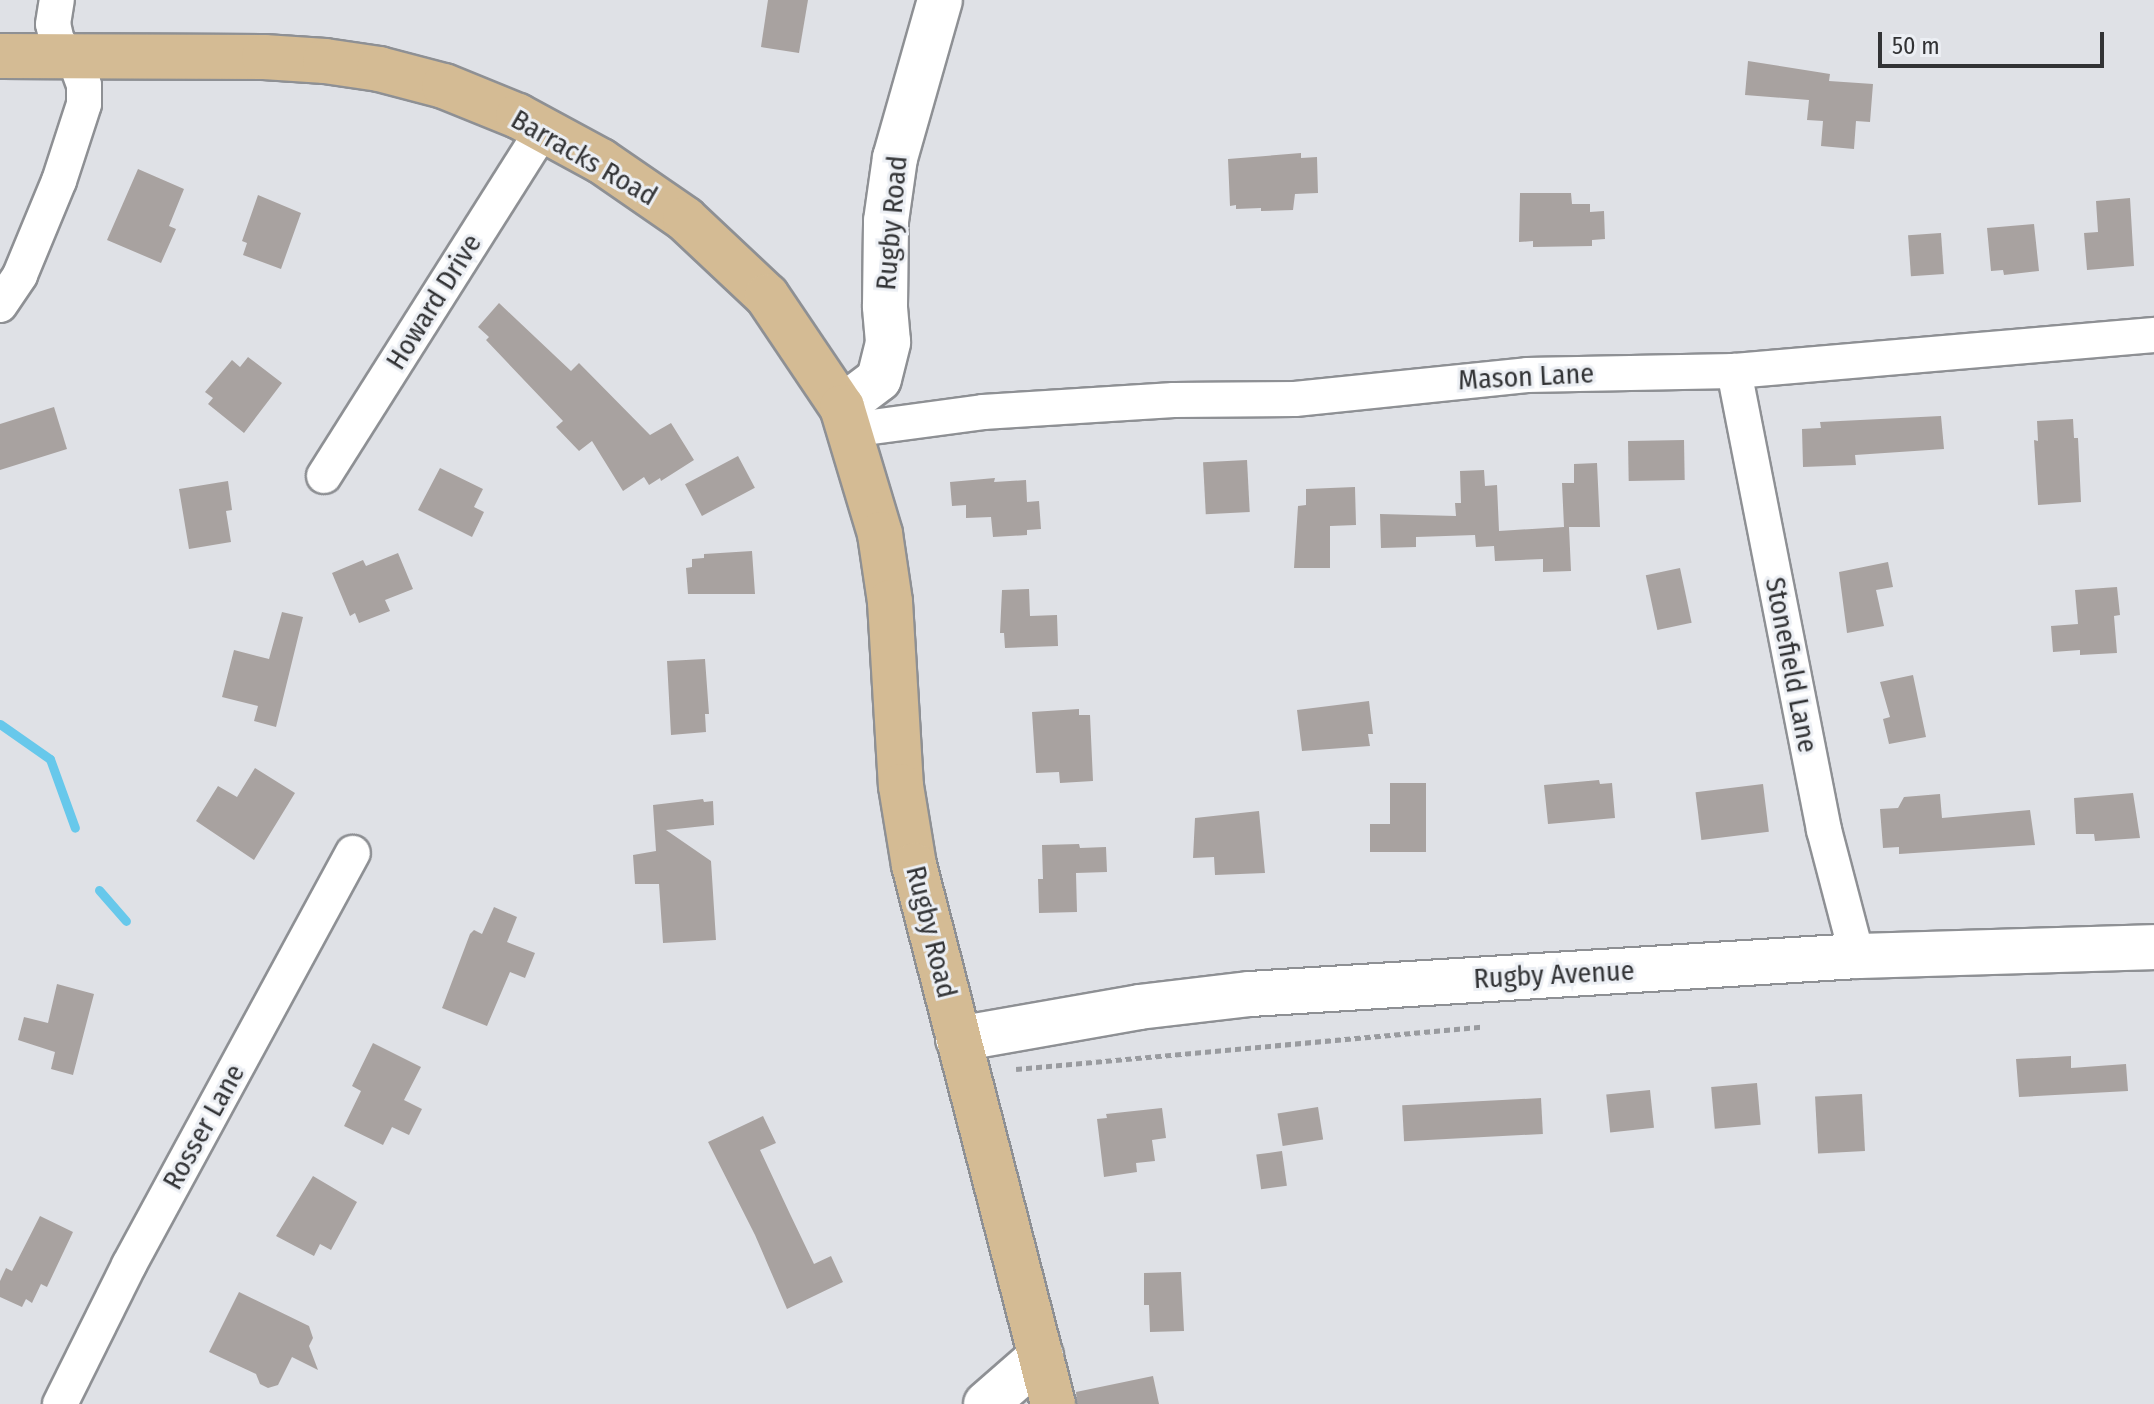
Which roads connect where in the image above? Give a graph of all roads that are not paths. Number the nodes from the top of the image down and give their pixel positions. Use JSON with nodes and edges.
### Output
{"nodes":[{"id":1,"x":57,"y":0,"type":"edge"},
{"id":2,"x":940,"y":0,"type":"edge"},
{"id":3,"x":69,"y":55,"type":"junction"},
{"id":4,"x":0,"y":56,"type":"edge"},
{"id":5,"x":544,"y":128,"type":"junction"},
{"id":6,"x":0,"y":305,"type":"edge"},
{"id":7,"x":2154,"y":335,"type":"edge"},
{"id":8,"x":1734,"y":371,"type":"junction"},
{"id":9,"x":846,"y":418,"type":"junction"},
{"id":10,"x":324,"y":476,"type":"dead end"},
{"id":11,"x":353,"y":853,"type":"dead end"},
{"id":12,"x":2154,"y":947,"type":"edge"},
{"id":13,"x":1857,"y":956,"type":"junction"},
{"id":14,"x":958,"y":1039,"type":"junction"},
{"id":15,"x":1041,"y":1356,"type":"junction"},
{"id":16,"x":60,"y":1404,"type":"edge"},
{"id":17,"x":986,"y":1404,"type":"edge"},
{"id":18,"x":1053,"y":1404,"type":"edge"}],
"edges":[{"from":1,"to":3,"type":"street"},
{"from":2,"to":9,"type":"street","name":"Rugby Road"},
{"from":3,"to":4,"type":"main road","name":"Barracks Road"},
{"from":3,"to":5,"type":"main road","name":"Barracks Road"},
{"from":3,"to":6,"type":"street"},
{"from":5,"to":9,"type":"main road","name":"Barracks Road"},
{"from":5,"to":10,"type":"street","name":"Howard Drive"},
{"from":7,"to":8,"type":"street","name":"Mason Lane"},
{"from":8,"to":9,"type":"street","name":"Mason Lane"},
{"from":8,"to":13,"type":"street","name":"Stonefield Lane"},
{"from":9,"to":14,"type":"main road","name":"Rugby Road"},
{"from":11,"to":16,"type":"street","name":"Rosser Lane"},
{"from":12,"to":13,"type":"street","name":"Rugby Avenue"},
{"from":13,"to":14,"type":"street","name":"Rugby Avenue"},
{"from":14,"to":15,"type":"main road","name":"Rugby Road"},
{"from":15,"to":17,"type":"street"},
{"from":15,"to":18,"type":"main road","name":"Rugby Road"}]}
